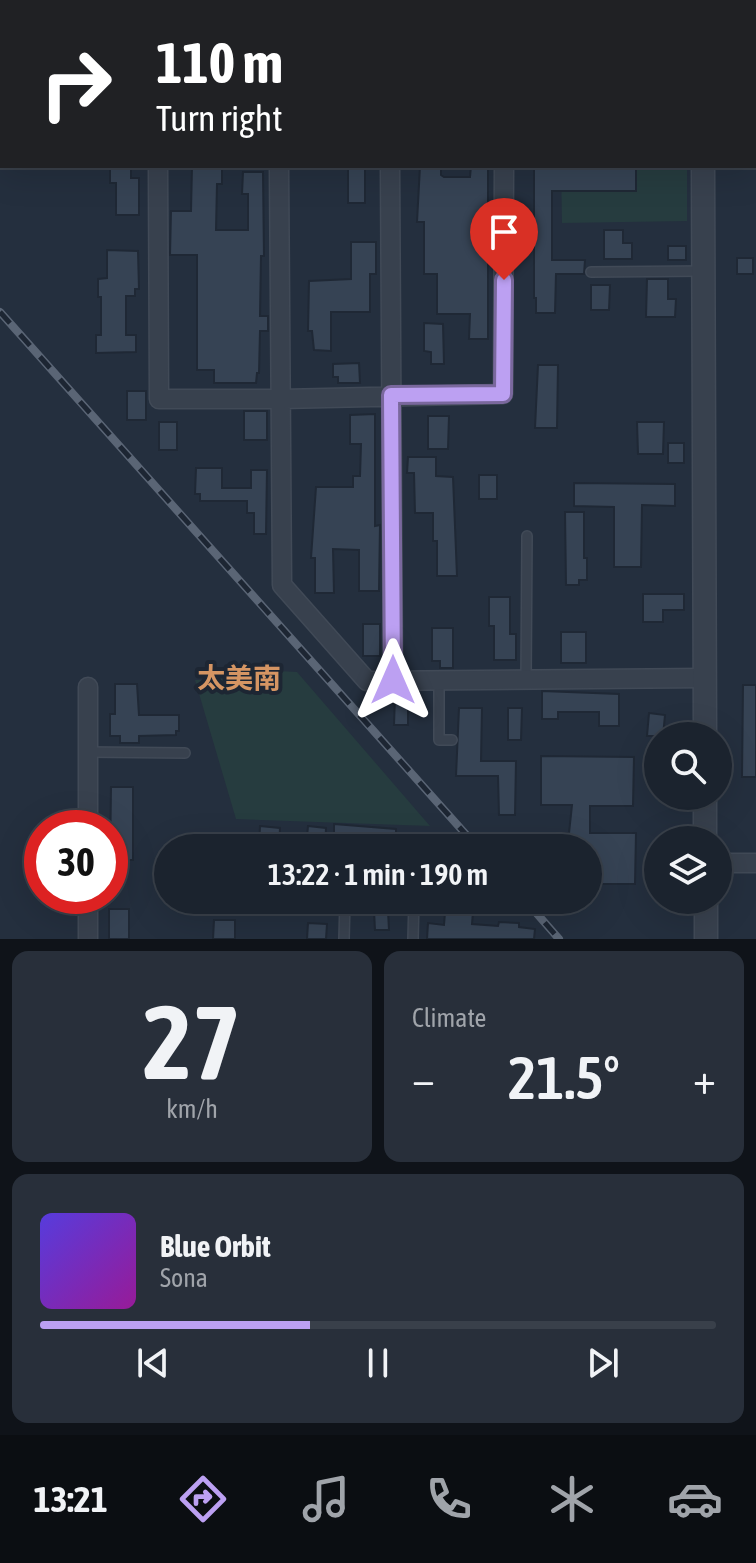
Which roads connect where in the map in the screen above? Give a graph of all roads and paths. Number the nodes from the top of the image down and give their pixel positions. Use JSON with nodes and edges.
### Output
{"nodes":[{"id":1,"x":158,"y":168,"type":"edge"},
{"id":2,"x":279,"y":168,"type":"edge"},
{"id":3,"x":390,"y":168,"type":"edge"},
{"id":4,"x":504,"y":168,"type":"edge"},
{"id":5,"x":703,"y":168,"type":"edge"},
{"id":6,"x":704,"y":271,"type":"junction"},
{"id":7,"x":591,"y":272,"type":"dead end"},
{"id":8,"x":391,"y":395,"type":"junction"},
{"id":9,"x":282,"y":399,"type":"junction"},
{"id":10,"x":527,"y":536,"type":"dead end"},
{"id":11,"x":705,"y":678,"type":"junction"},
{"id":12,"x":393,"y":680,"type":"junction"},
{"id":13,"x":526,"y":680,"type":"junction"},
{"id":14,"x":439,"y":681,"type":"junction"},
{"id":15,"x":88,"y":687,"type":"dead end"},
{"id":16,"x":705,"y":722,"type":"edge"},
{"id":17,"x":452,"y":740,"type":"dead end"},
{"id":18,"x":88,"y":752,"type":"junction"},
{"id":19,"x":185,"y":753,"type":"dead end"},
{"id":20,"x":88,"y":810,"type":"edge"},
{"id":21,"x":732,"y":863,"type":"edge"},
{"id":22,"x":756,"y":863,"type":"edge"},
{"id":23,"x":88,"y":914,"type":"edge"},
{"id":24,"x":345,"y":914,"type":"edge"},
{"id":25,"x":414,"y":914,"type":"edge"},
{"id":26,"x":701,"y":914,"type":"edge"},
{"id":27,"x":705,"y":914,"type":"edge"},
{"id":28,"x":88,"y":939,"type":"edge"},
{"id":29,"x":344,"y":939,"type":"edge"},
{"id":30,"x":413,"y":939,"type":"edge"},
{"id":31,"x":695,"y":939,"type":"edge"},
{"id":32,"x":706,"y":939,"type":"edge"}],
"edges":[{"from":1,"to":9,"type":"street"},
{"from":2,"to":9,"type":"street"},
{"from":3,"to":8,"type":"street"},
{"from":4,"to":8,"type":"street"},
{"from":5,"to":6,"type":"street"},
{"from":6,"to":7,"type":"lane"},
{"from":6,"to":11,"type":"street"},
{"from":8,"to":9,"type":"street"},
{"from":8,"to":12,"type":"street"},
{"from":9,"to":12,"type":"street"},
{"from":10,"to":13,"type":"lane"},
{"from":11,"to":13,"type":"street"},
{"from":11,"to":16,"type":"street"},
{"from":12,"to":14,"type":"street"},
{"from":13,"to":14,"type":"street"},
{"from":14,"to":17,"type":"lane"},
{"from":15,"to":18,"type":"street"},
{"from":18,"to":19,"type":"lane"},
{"from":18,"to":20,"type":"street"},
{"from":21,"to":22,"type":"street"},
{"from":23,"to":28,"type":"street"},
{"from":24,"to":29,"type":"lane"},
{"from":25,"to":30,"type":"lane"},
{"from":26,"to":31,"type":"street"},
{"from":27,"to":32,"type":"street"}]}
